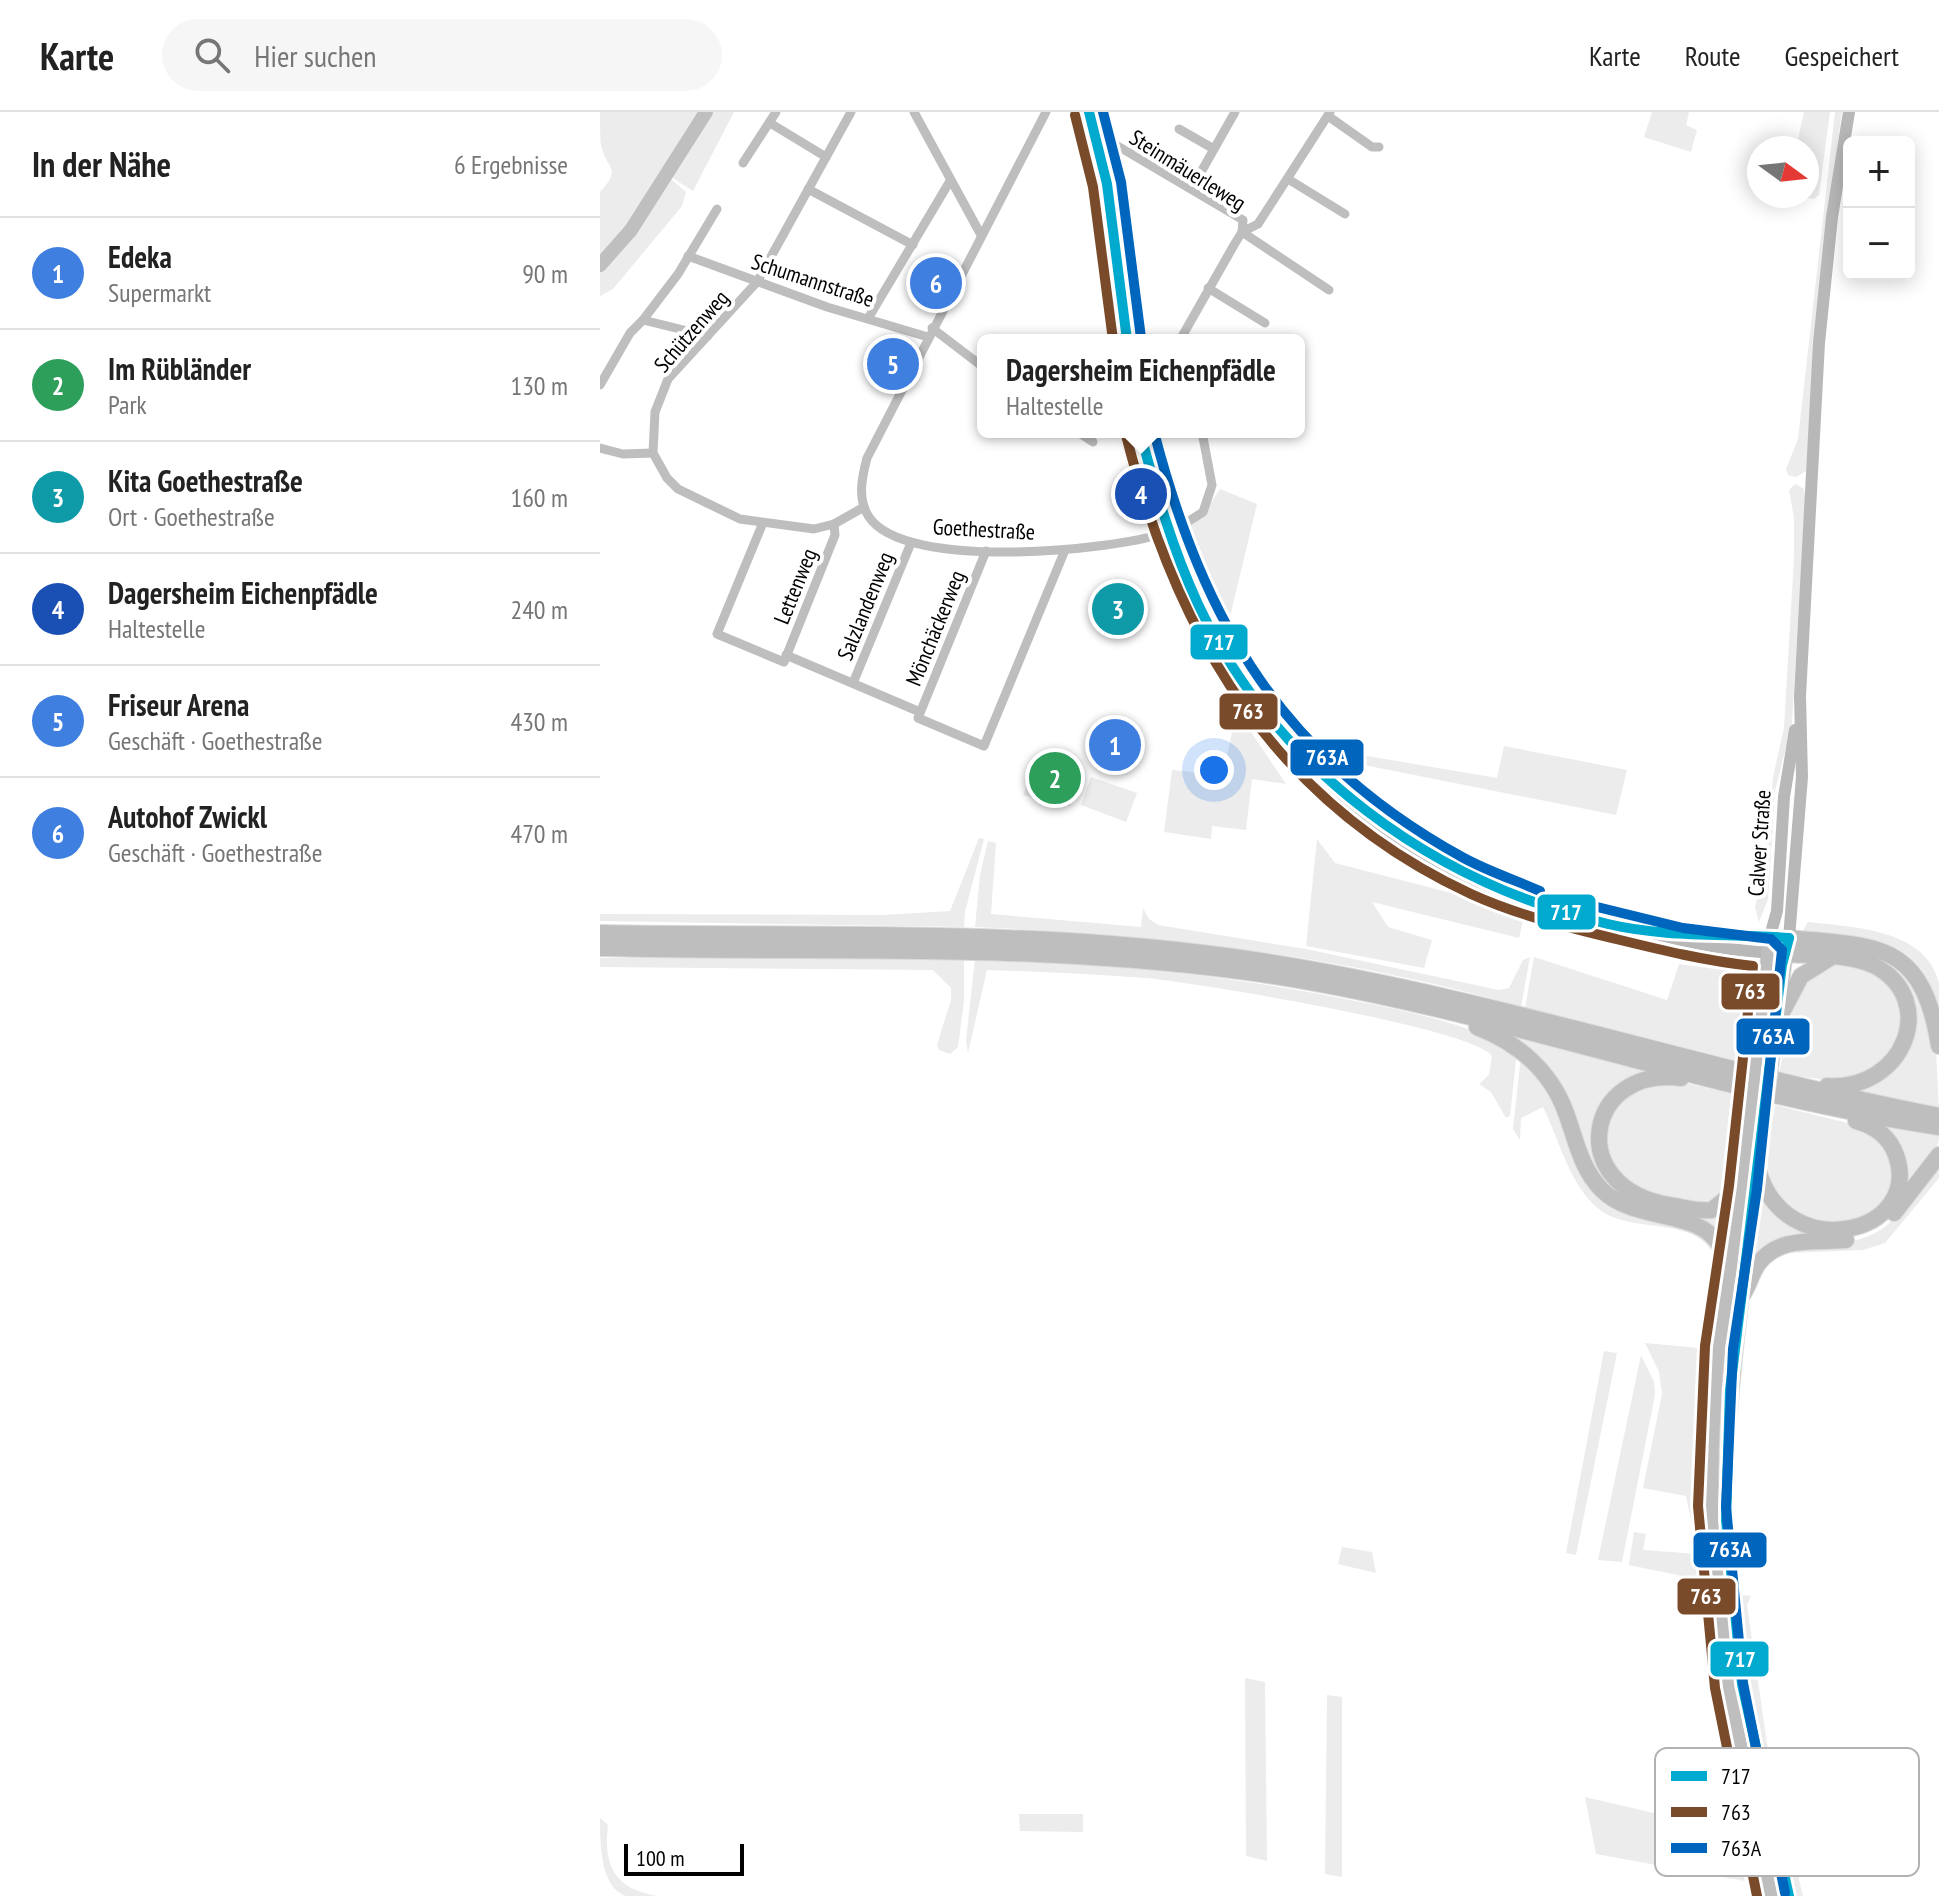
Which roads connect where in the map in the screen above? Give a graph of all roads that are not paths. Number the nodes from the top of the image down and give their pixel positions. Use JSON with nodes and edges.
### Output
{"nodes":[{"id":1,"x":776,"y":112,"type":"edge"},
{"id":2,"x":851,"y":112,"type":"edge"},
{"id":3,"x":914,"y":112,"type":"edge"},
{"id":4,"x":1046,"y":112,"type":"edge"},
{"id":5,"x":1089,"y":112,"type":"edge"},
{"id":6,"x":1235,"y":112,"type":"edge"},
{"id":7,"x":1849,"y":112,"type":"edge"},
{"id":8,"x":1329,"y":114,"type":"edge"},
{"id":9,"x":770,"y":123,"type":"junction"},
{"id":10,"x":1179,"y":129,"type":"dead end"},
{"id":11,"x":1099,"y":147,"type":"junction"},
{"id":12,"x":1379,"y":147,"type":"dead end"},
{"id":13,"x":1214,"y":149,"type":"junction"},
{"id":14,"x":826,"y":157,"type":"junction"},
{"id":15,"x":743,"y":163,"type":"dead end"},
{"id":16,"x":1288,"y":179,"type":"junction"},
{"id":17,"x":950,"y":181,"type":"junction"},
{"id":18,"x":1192,"y":188,"type":"junction"},
{"id":19,"x":808,"y":189,"type":"junction"},
{"id":20,"x":717,"y":209,"type":"dead end"},
{"id":21,"x":1345,"y":214,"type":"dead end"},
{"id":22,"x":1242,"y":232,"type":"junction"},
{"id":23,"x":981,"y":235,"type":"junction"},
{"id":24,"x":913,"y":245,"type":"junction"},
{"id":25,"x":688,"y":256,"type":"junction"},
{"id":26,"x":757,"y":282,"type":"junction"},
{"id":27,"x":1208,"y":288,"type":"junction"},
{"id":28,"x":1329,"y":290,"type":"dead end"},
{"id":29,"x":869,"y":317,"type":"junction"},
{"id":30,"x":643,"y":320,"type":"junction"},
{"id":31,"x":1265,"y":323,"type":"dead end"},
{"id":32,"x":930,"y":333,"type":"junction"},
{"id":33,"x":1126,"y":334,"type":"edge"},
{"id":34,"x":1183,"y":334,"type":"edge"},
{"id":35,"x":708,"y":336,"type":"junction"},
{"id":36,"x":977,"y":363,"type":"edge"},
{"id":37,"x":600,"y":385,"type":"edge"},
{"id":38,"x":1087,"y":438,"type":"edge"},
{"id":39,"x":1141,"y":438,"type":"edge"},
{"id":40,"x":1204,"y":438,"type":"edge"},
{"id":41,"x":1093,"y":442,"type":"dead end"},
{"id":42,"x":600,"y":448,"type":"edge"},
{"id":43,"x":653,"y":453,"type":"junction"},
{"id":44,"x":864,"y":507,"type":"junction"},
{"id":45,"x":834,"y":524,"type":"junction"},
{"id":46,"x":762,"y":525,"type":"junction"},
{"id":47,"x":1165,"y":533,"type":"junction"},
{"id":48,"x":911,"y":543,"type":"junction"},
{"id":49,"x":1065,"y":550,"type":"junction"},
{"id":50,"x":986,"y":551,"type":"junction"},
{"id":51,"x":785,"y":658,"type":"junction"},
{"id":52,"x":853,"y":683,"type":"junction"},
{"id":53,"x":1800,"y":696,"type":"junction"},
{"id":54,"x":919,"y":715,"type":"junction"},
{"id":55,"x":1644,"y":931,"type":"junction"},
{"id":56,"x":600,"y":933,"type":"edge"},
{"id":57,"x":1770,"y":936,"type":"junction"},
{"id":58,"x":600,"y":948,"type":"edge"},
{"id":59,"x":1780,"y":948,"type":"junction"},
{"id":60,"x":1832,"y":957,"type":"junction"},
{"id":61,"x":1432,"y":1008,"type":"junction"},
{"id":62,"x":1776,"y":1024,"type":"junction"},
{"id":63,"x":1939,"y":1046,"type":"edge"},
{"id":64,"x":1766,"y":1052,"type":"junction"},
{"id":65,"x":1734,"y":1071,"type":"junction"},
{"id":66,"x":1716,"y":1079,"type":"junction"},
{"id":67,"x":1814,"y":1105,"type":"junction"},
{"id":68,"x":1757,"y":1116,"type":"junction"},
{"id":69,"x":1939,"y":1116,"type":"edge"},
{"id":70,"x":1939,"y":1127,"type":"edge"},
{"id":71,"x":1748,"y":1140,"type":"junction"},
{"id":72,"x":1939,"y":1155,"type":"edge"},
{"id":73,"x":1758,"y":1169,"type":"junction"},
{"id":74,"x":1740,"y":1298,"type":"junction"},
{"id":75,"x":1719,"y":1348,"type":"junction"},
{"id":76,"x":1742,"y":1748,"type":"edge"},
{"id":77,"x":1756,"y":1748,"type":"edge"},
{"id":78,"x":1767,"y":1876,"type":"edge"},
{"id":79,"x":1785,"y":1876,"type":"edge"},
{"id":80,"x":1771,"y":1896,"type":"edge"},
{"id":81,"x":1789,"y":1896,"type":"edge"}],
"edges":[{"from":1,"to":9,"type":"street"},
{"from":2,"to":14,"type":"street","name":"Schützenweg"},
{"from":3,"to":17,"type":"street"},
{"from":4,"to":23,"type":"street"},
{"from":5,"to":11,"type":"street"},
{"from":6,"to":13,"type":"street"},
{"from":7,"to":53,"type":"street","name":"Calwer Straße"},
{"from":8,"to":12,"type":"street"},
{"from":8,"to":16,"type":"street"},
{"from":9,"to":14,"type":"street"},
{"from":9,"to":15,"type":"street"},
{"from":10,"to":13,"type":"street"},
{"from":11,"to":18,"type":"street","name":"Steinmäuerleweg"},
{"from":11,"to":33,"type":"street"},
{"from":13,"to":18,"type":"street"},
{"from":14,"to":19,"type":"street","name":"Schützenweg"},
{"from":16,"to":21,"type":"street"},
{"from":16,"to":22,"type":"street"},
{"from":17,"to":23,"type":"street"},
{"from":17,"to":24,"type":"street"},
{"from":18,"to":22,"type":"street","name":"Steinmäuerleweg"},
{"from":19,"to":24,"type":"street"},
{"from":19,"to":26,"type":"street","name":"Schützenweg"},
{"from":20,"to":25,"type":"street"},
{"from":22,"to":27,"type":"street"},
{"from":22,"to":28,"type":"street","name":"Steinmäuerleweg"},
{"from":23,"to":32,"type":"street"},
{"from":24,"to":29,"type":"street"},
{"from":25,"to":26,"type":"street","name":"Schumannstraße"},
{"from":25,"to":30,"type":"street"},
{"from":26,"to":29,"type":"street","name":"Schumannstraße"},
{"from":26,"to":35,"type":"street","name":"Schützenweg"},
{"from":27,"to":31,"type":"street"},
{"from":27,"to":34,"type":"street"},
{"from":29,"to":32,"type":"street","name":"Schumannstraße"},
{"from":30,"to":35,"type":"street"},
{"from":30,"to":37,"type":"street"},
{"from":32,"to":36,"type":"street"},
{"from":32,"to":44,"type":"street"},
{"from":35,"to":43,"type":"street","name":"Schützenweg"},
{"from":38,"to":41,"type":"street"},
{"from":39,"to":47,"type":"street"},
{"from":40,"to":47,"type":"street","name":"Goethestraße"},
{"from":42,"to":43,"type":"street"},
{"from":43,"to":46,"type":"street"},
{"from":44,"to":45,"type":"street"},
{"from":44,"to":48,"type":"street","name":"Goethestraße"},
{"from":45,"to":46,"type":"street"},
{"from":45,"to":51,"type":"street","name":"Lettenweg"},
{"from":46,"to":51,"type":"street"},
{"from":47,"to":49,"type":"street","name":"Goethestraße"},
{"from":47,"to":55,"type":"street"},
{"from":48,"to":50,"type":"street","name":"Goethestraße"},
{"from":48,"to":52,"type":"street","name":"Salzlandenweg"},
{"from":49,"to":50,"type":"street","name":"Goethestraße"},
{"from":49,"to":54,"type":"street"},
{"from":50,"to":54,"type":"street","name":"Mönchäckerweg"},
{"from":51,"to":52,"type":"street"},
{"from":52,"to":54,"type":"street"},
{"from":53,"to":57,"type":"street","name":"Calwer Straße"},
{"from":53,"to":59,"type":"street","name":"Calwer Straße"},
{"from":55,"to":57,"type":"street"},
{"from":55,"to":59,"type":"street"},
{"from":56,"to":65,"type":"highway"},
{"from":57,"to":59,"type":"main road","name":"Calwer Straße"},
{"from":58,"to":61,"type":"highway"},
{"from":59,"to":60,"type":"highway"},
{"from":59,"to":62,"type":"main road","name":"Calwer Straße"},
{"from":59,"to":63,"type":"highway"},
{"from":59,"to":64,"type":"main road","name":"Calwer Straße"},
{"from":60,"to":62,"type":"highway"},
{"from":60,"to":65,"type":"highway"},
{"from":61,"to":66,"type":"highway"},
{"from":61,"to":75,"type":"highway"},
{"from":62,"to":64,"type":"main road","name":"Calwer Straße"},
{"from":64,"to":68,"type":"main road","name":"Calwer Straße","bridge":true},
{"from":65,"to":69,"type":"highway"},
{"from":66,"to":67,"type":"highway"},
{"from":66,"to":71,"type":"highway"},
{"from":67,"to":70,"type":"highway"},
{"from":67,"to":73,"type":"highway"},
{"from":68,"to":71,"type":"main road","name":"Calwer Straße"},
{"from":68,"to":73,"type":"main road","name":"Calwer Straße"},
{"from":71,"to":75,"type":"main road","name":"Calwer Straße"},
{"from":72,"to":74,"type":"highway"},
{"from":73,"to":74,"type":"main road","name":"Calwer Straße"},
{"from":74,"to":77,"type":"main road","name":"Calwer Straße"},
{"from":75,"to":76,"type":"main road","name":"Calwer Straße"},
{"from":78,"to":80,"type":"main road","name":"Calwer Straße"},
{"from":79,"to":81,"type":"main road","name":"Calwer Straße"}]}
